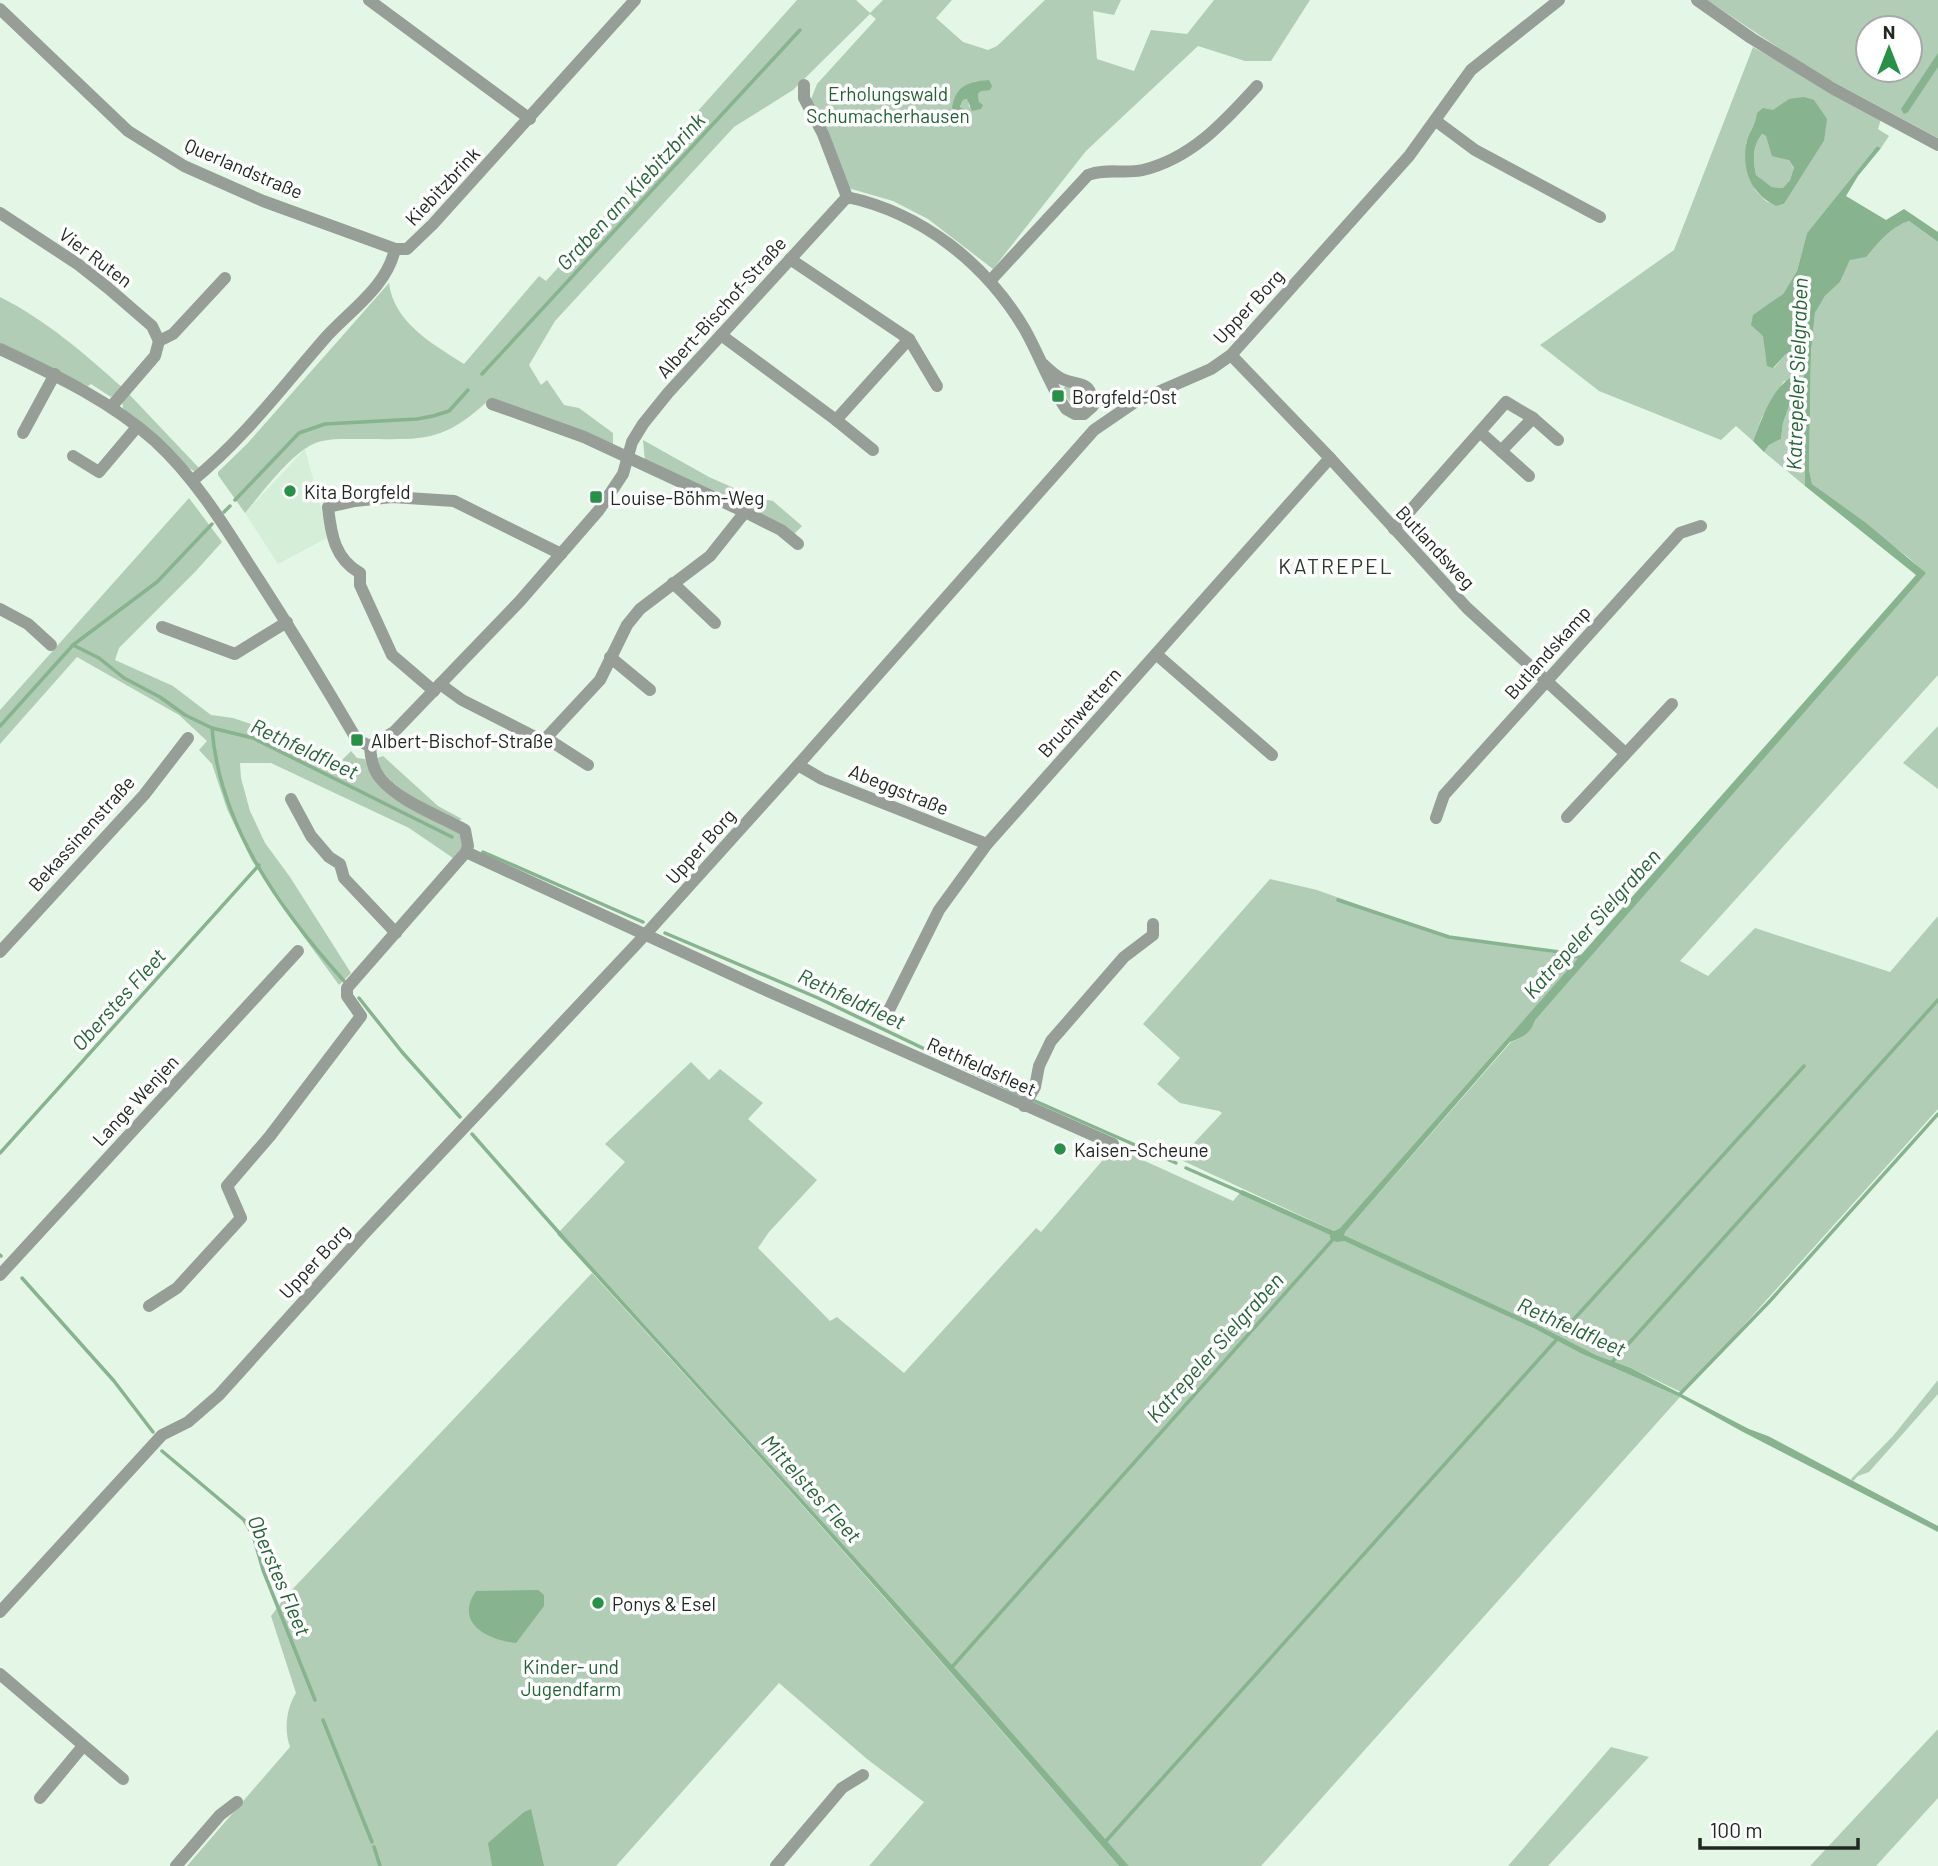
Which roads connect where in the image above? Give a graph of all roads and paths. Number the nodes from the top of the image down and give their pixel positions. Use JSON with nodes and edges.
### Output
{"nodes":[{"id":1,"x":369,"y":0,"type":"edge"},
{"id":2,"x":635,"y":0,"type":"edge"},
{"id":3,"x":1559,"y":0,"type":"edge"},
{"id":4,"x":1697,"y":0,"type":"edge"},
{"id":5,"x":0,"y":9,"type":"edge"},
{"id":6,"x":804,"y":85,"type":"dead end"},
{"id":7,"x":1257,"y":86,"type":"dead end"},
{"id":8,"x":530,"y":119,"type":"junction"},
{"id":9,"x":1436,"y":121,"type":"junction"},
{"id":10,"x":1938,"y":145,"type":"edge"},
{"id":11,"x":847,"y":197,"type":"junction"},
{"id":12,"x":0,"y":213,"type":"edge"},
{"id":13,"x":1600,"y":217,"type":"dead end"},
{"id":14,"x":396,"y":249,"type":"junction"},
{"id":15,"x":790,"y":259,"type":"junction"},
{"id":16,"x":225,"y":278,"type":"dead end"},
{"id":17,"x":990,"y":281,"type":"junction"},
{"id":18,"x":721,"y":335,"type":"junction"},
{"id":19,"x":909,"y":339,"type":"junction"},
{"id":20,"x":159,"y":341,"type":"junction"},
{"id":21,"x":0,"y":349,"type":"edge"},
{"id":22,"x":1231,"y":355,"type":"junction"},
{"id":23,"x":1043,"y":364,"type":"junction"},
{"id":24,"x":55,"y":374,"type":"junction"},
{"id":25,"x":937,"y":386,"type":"dead end"},
{"id":26,"x":492,"y":404,"type":"dead end"},
{"id":27,"x":111,"y":407,"type":"junction"},
{"id":28,"x":1084,"y":414,"type":"junction"},
{"id":29,"x":1533,"y":418,"type":"junction"},
{"id":30,"x":836,"y":420,"type":"junction"},
{"id":31,"x":137,"y":427,"type":"junction"},
{"id":32,"x":1094,"y":430,"type":"junction"},
{"id":33,"x":1480,"y":432,"type":"junction"},
{"id":34,"x":23,"y":433,"type":"dead end"},
{"id":35,"x":1558,"y":440,"type":"dead end"},
{"id":36,"x":873,"y":450,"type":"dead end"},
{"id":37,"x":1502,"y":452,"type":"junction"},
{"id":38,"x":73,"y":456,"type":"dead end"},
{"id":39,"x":628,"y":457,"type":"junction"},
{"id":40,"x":1330,"y":458,"type":"junction"},
{"id":41,"x":1529,"y":476,"type":"dead end"},
{"id":42,"x":192,"y":481,"type":"junction"},
{"id":43,"x":745,"y":512,"type":"junction"},
{"id":44,"x":1701,"y":526,"type":"dead end"},
{"id":45,"x":1394,"y":529,"type":"junction"},
{"id":46,"x":798,"y":544,"type":"dead end"},
{"id":47,"x":561,"y":554,"type":"junction"},
{"id":48,"x":673,"y":583,"type":"junction"},
{"id":49,"x":0,"y":609,"type":"edge"},
{"id":50,"x":287,"y":622,"type":"junction"},
{"id":51,"x":715,"y":623,"type":"dead end"},
{"id":52,"x":162,"y":627,"type":"dead end"},
{"id":53,"x":51,"y":645,"type":"dead end"},
{"id":54,"x":1156,"y":654,"type":"junction"},
{"id":55,"x":610,"y":657,"type":"junction"},
{"id":56,"x":1548,"y":680,"type":"junction"},
{"id":57,"x":437,"y":688,"type":"junction"},
{"id":58,"x":650,"y":690,"type":"dead end"},
{"id":59,"x":1672,"y":704,"type":"dead end"},
{"id":60,"x":188,"y":738,"type":"dead end"},
{"id":61,"x":547,"y":738,"type":"junction"},
{"id":62,"x":374,"y":745,"type":"junction"},
{"id":63,"x":1625,"y":753,"type":"junction"},
{"id":64,"x":1272,"y":755,"type":"dead end"},
{"id":65,"x":588,"y":765,"type":"dead end"},
{"id":66,"x":798,"y":765,"type":"junction"},
{"id":67,"x":291,"y":799,"type":"dead end"},
{"id":68,"x":1567,"y":817,"type":"dead end"},
{"id":69,"x":1436,"y":818,"type":"dead end"},
{"id":70,"x":987,"y":844,"type":"junction"},
{"id":71,"x":466,"y":852,"type":"junction"},
{"id":72,"x":1153,"y":924,"type":"dead end"},
{"id":73,"x":396,"y":933,"type":"junction"},
{"id":74,"x":645,"y":934,"type":"junction"},
{"id":75,"x":298,"y":951,"type":"dead end"},
{"id":76,"x":0,"y":952,"type":"edge"},
{"id":77,"x":888,"y":1013,"type":"dead end"},
{"id":78,"x":1024,"y":1106,"type":"junction"},
{"id":79,"x":1113,"y":1144,"type":"dead end"},
{"id":80,"x":0,"y":1275,"type":"edge"},
{"id":81,"x":149,"y":1306,"type":"dead end"},
{"id":82,"x":0,"y":1612,"type":"edge"},
{"id":83,"x":0,"y":1674,"type":"edge"},
{"id":84,"x":83,"y":1745,"type":"junction"},
{"id":85,"x":863,"y":1775,"type":"dead end"},
{"id":86,"x":123,"y":1779,"type":"dead end"},
{"id":87,"x":40,"y":1798,"type":"dead end"},
{"id":88,"x":237,"y":1802,"type":"dead end"},
{"id":89,"x":176,"y":1866,"type":"edge"},
{"id":90,"x":776,"y":1866,"type":"edge"}],
"edges":[{"from":1,"to":8,"type":"street"},
{"from":2,"to":8,"type":"street","name":"Kiebitzbrink"},
{"from":3,"to":9,"type":"street","name":"Upper Borg"},
{"from":4,"to":10,"type":"street"},
{"from":5,"to":14,"type":"street","name":"Querlandstraße"},
{"from":6,"to":11,"type":"street"},
{"from":7,"to":17,"type":"street"},
{"from":8,"to":14,"type":"street","name":"Kiebitzbrink"},
{"from":9,"to":13,"type":"street"},
{"from":9,"to":22,"type":"street","name":"Upper Borg"},
{"from":11,"to":15,"type":"street","name":"Albert-Bischof-Straße"},
{"from":11,"to":17,"type":"street"},
{"from":12,"to":20,"type":"street","name":"Vier Ruten"},
{"from":14,"to":42,"type":"street","name":"Kiebitzbrink"},
{"from":15,"to":18,"type":"street","name":"Albert-Bischof-Straße"},
{"from":15,"to":19,"type":"street"},
{"from":16,"to":20,"type":"street"},
{"from":17,"to":23,"type":"street"},
{"from":18,"to":30,"type":"street"},
{"from":18,"to":39,"type":"street","name":"Albert-Bischof-Straße"},
{"from":19,"to":25,"type":"street"},
{"from":19,"to":30,"type":"street"},
{"from":20,"to":27,"type":"street"},
{"from":21,"to":24,"type":"street"},
{"from":22,"to":32,"type":"street","name":"Upper Borg"},
{"from":22,"to":40,"type":"street","name":"Butlandsweg"},
{"from":23,"to":28,"type":"street"},
{"from":23,"to":28,"type":"street"},
{"from":24,"to":27,"type":"street"},
{"from":24,"to":34,"type":"street"},
{"from":26,"to":39,"type":"street"},
{"from":27,"to":31,"type":"street"},
{"from":28,"to":32,"type":"street"},
{"from":29,"to":33,"type":"street"},
{"from":29,"to":35,"type":"street"},
{"from":29,"to":37,"type":"street"},
{"from":30,"to":36,"type":"street"},
{"from":31,"to":38,"type":"street"},
{"from":31,"to":42,"type":"street"},
{"from":32,"to":66,"type":"street","name":"Upper Borg"},
{"from":33,"to":37,"type":"street"},
{"from":33,"to":45,"type":"street"},
{"from":37,"to":41,"type":"street"},
{"from":39,"to":43,"type":"street"},
{"from":39,"to":47,"type":"street","name":"Albert-Bischof-Straße"},
{"from":40,"to":45,"type":"street","name":"Butlandsweg"},
{"from":40,"to":54,"type":"street","name":"Bruchwettern"},
{"from":42,"to":50,"type":"street"},
{"from":43,"to":46,"type":"street"},
{"from":43,"to":48,"type":"street"},
{"from":44,"to":56,"type":"street","name":"Butlandskamp"},
{"from":45,"to":56,"type":"street","name":"Butlandsweg"},
{"from":47,"to":57,"type":"street","name":"Albert-Bischof-Straße"},
{"from":47,"to":57,"type":"street"},
{"from":48,"to":51,"type":"street"},
{"from":48,"to":55,"type":"street"},
{"from":49,"to":53,"type":"street"},
{"from":50,"to":52,"type":"street"},
{"from":50,"to":62,"type":"street"},
{"from":54,"to":64,"type":"street"},
{"from":54,"to":70,"type":"street","name":"Bruchwettern"},
{"from":55,"to":58,"type":"street"},
{"from":55,"to":61,"type":"street"},
{"from":56,"to":63,"type":"street","name":"Butlandsweg"},
{"from":56,"to":69,"type":"street","name":"Butlandskamp"},
{"from":57,"to":61,"type":"street"},
{"from":57,"to":62,"type":"street","name":"Albert-Bischof-Straße"},
{"from":59,"to":63,"type":"street"},
{"from":60,"to":76,"type":"street","name":"Bekassinenstraße"},
{"from":61,"to":65,"type":"street"},
{"from":62,"to":71,"type":"street"},
{"from":63,"to":68,"type":"street"},
{"from":66,"to":70,"type":"street","name":"Abeggstraße"},
{"from":66,"to":74,"type":"street","name":"Upper Borg"},
{"from":67,"to":73,"type":"street"},
{"from":70,"to":77,"type":"street","name":"Bruchwettern"},
{"from":71,"to":73,"type":"street"},
{"from":71,"to":74,"type":"street","name":"Rethfeldsfleet"},
{"from":72,"to":78,"type":"street"},
{"from":73,"to":81,"type":"street"},
{"from":74,"to":78,"type":"street","name":"Rethfeldsfleet"},
{"from":74,"to":82,"type":"street","name":"Upper Borg"},
{"from":75,"to":80,"type":"street","name":"Lange Wenjen"},
{"from":78,"to":79,"type":"street","name":"Rethfeldsfleet"},
{"from":83,"to":84,"type":"street"},
{"from":84,"to":86,"type":"street"},
{"from":84,"to":87,"type":"street"},
{"from":85,"to":90,"type":"street"},
{"from":88,"to":89,"type":"street"}]}
